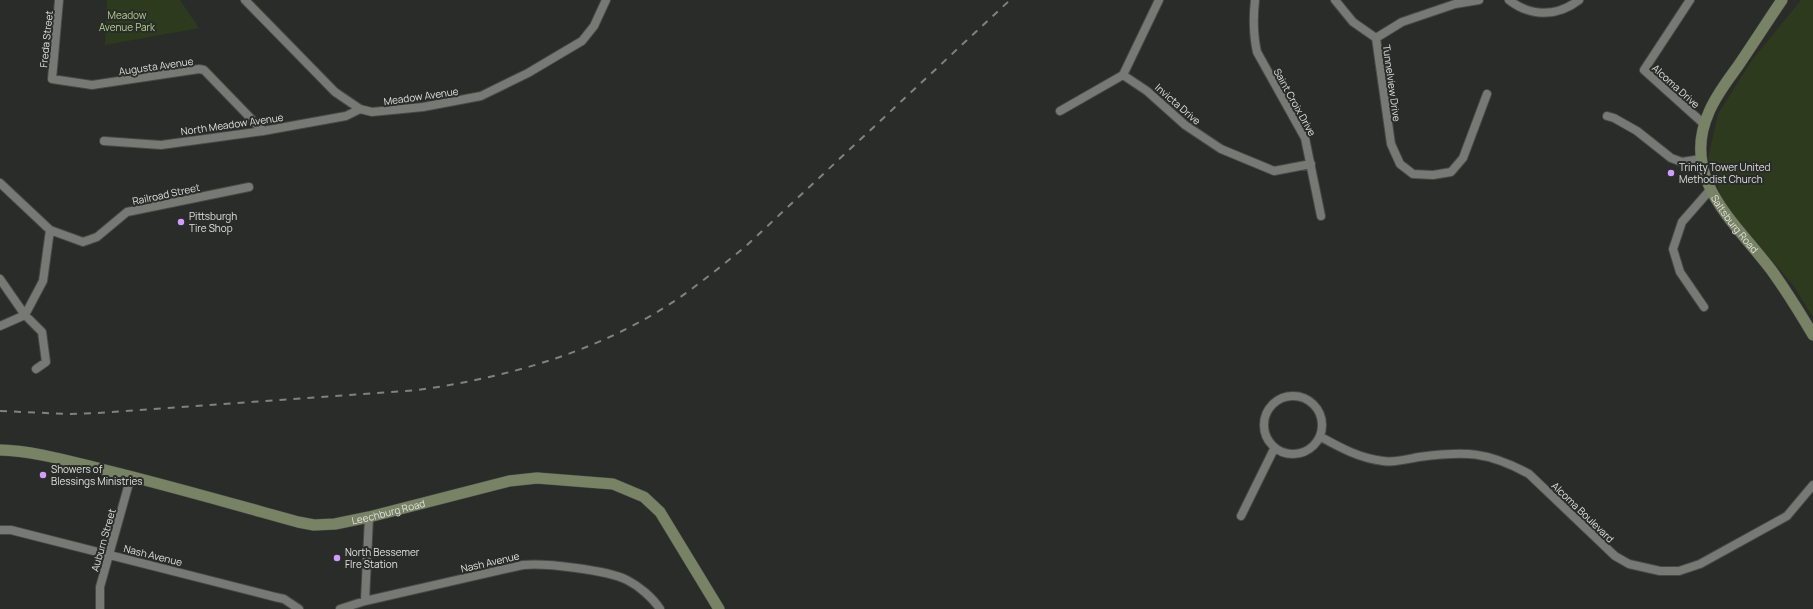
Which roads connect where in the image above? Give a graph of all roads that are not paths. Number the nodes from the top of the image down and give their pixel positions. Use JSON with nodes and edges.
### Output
{"nodes":[{"id":1,"x":59,"y":0,"type":"edge"},
{"id":2,"x":245,"y":0,"type":"edge"},
{"id":3,"x":606,"y":0,"type":"edge"},
{"id":4,"x":1159,"y":0,"type":"edge"},
{"id":5,"x":1255,"y":0,"type":"edge"},
{"id":6,"x":1336,"y":0,"type":"edge"},
{"id":7,"x":1479,"y":0,"type":"edge"},
{"id":8,"x":1509,"y":0,"type":"edge"},
{"id":9,"x":1579,"y":0,"type":"edge"},
{"id":10,"x":1690,"y":0,"type":"edge"},
{"id":11,"x":1782,"y":0,"type":"edge"},
{"id":12,"x":1454,"y":2,"type":"edge"},
{"id":13,"x":1376,"y":38,"type":"junction"},
{"id":14,"x":1123,"y":75,"type":"junction"},
{"id":15,"x":52,"y":79,"type":"joint"},
{"id":16,"x":1487,"y":94,"type":"dead end"},
{"id":17,"x":360,"y":109,"type":"junction"},
{"id":18,"x":1060,"y":111,"type":"dead end"},
{"id":19,"x":1607,"y":116,"type":"dead end"},
{"id":20,"x":1704,"y":124,"type":"junction"},
{"id":21,"x":263,"y":130,"type":"junction"},
{"id":22,"x":104,"y":141,"type":"dead end"},
{"id":23,"x":1701,"y":159,"type":"junction"},
{"id":24,"x":1311,"y":164,"type":"junction"},
{"id":25,"x":0,"y":183,"type":"edge"},
{"id":26,"x":249,"y":187,"type":"dead end"},
{"id":27,"x":1710,"y":190,"type":"junction"},
{"id":28,"x":1321,"y":216,"type":"dead end"},
{"id":29,"x":50,"y":230,"type":"junction"},
{"id":30,"x":0,"y":279,"type":"edge"},
{"id":31,"x":1704,"y":308,"type":"dead end"},
{"id":32,"x":25,"y":314,"type":"junction"},
{"id":33,"x":0,"y":326,"type":"edge"},
{"id":34,"x":1813,"y":335,"type":"edge"},
{"id":35,"x":36,"y":369,"type":"dead end"},
{"id":36,"x":1321,"y":436,"type":"junction"},
{"id":37,"x":1274,"y":448,"type":"junction"},
{"id":38,"x":0,"y":450,"type":"edge"},
{"id":39,"x":131,"y":476,"type":"junction"},
{"id":40,"x":1813,"y":485,"type":"edge"},
{"id":41,"x":1241,"y":516,"type":"dead end"},
{"id":42,"x":369,"y":517,"type":"junction"},
{"id":43,"x":0,"y":530,"type":"edge"},
{"id":44,"x":110,"y":554,"type":"junction"},
{"id":45,"x":365,"y":601,"type":"junction"},
{"id":46,"x":100,"y":609,"type":"edge"},
{"id":47,"x":299,"y":609,"type":"edge"},
{"id":48,"x":340,"y":609,"type":"edge"},
{"id":49,"x":660,"y":609,"type":"edge"},
{"id":50,"x":719,"y":609,"type":"edge"}],
"edges":[{"from":1,"to":15,"type":"street","name":"Freda Street"},
{"from":2,"to":17,"type":"street","name":"Meadow Avenue"},
{"from":3,"to":17,"type":"street","name":"Meadow Avenue"},
{"from":4,"to":14,"type":"street"},
{"from":5,"to":24,"type":"street","name":"Saint Croix Drive"},
{"from":6,"to":13,"type":"street"},
{"from":7,"to":12,"type":"street","name":"Tunnelview Drive"},
{"from":8,"to":9,"type":"street"},
{"from":10,"to":20,"type":"street","name":"Alcoma Drive"},
{"from":11,"to":20,"type":"street","name":"Saltsburg Road"},
{"from":12,"to":13,"type":"street","name":"Tunnelview Drive"},
{"from":13,"to":16,"type":"street","name":"Tunnelview Drive"},
{"from":14,"to":18,"type":"street"},
{"from":14,"to":24,"type":"street","name":"Invicta Drive"},
{"from":15,"to":21,"type":"street","name":"Augusta Avenue"},
{"from":17,"to":21,"type":"street","name":"North Meadow Avenue"},
{"from":19,"to":23,"type":"street"},
{"from":20,"to":23,"type":"street","name":"Saltsburg Road"},
{"from":21,"to":22,"type":"street","name":"North Meadow Avenue"},
{"from":23,"to":27,"type":"street","name":"Saltsburg Road"},
{"from":24,"to":28,"type":"street","name":"Saint Croix Drive"},
{"from":25,"to":29,"type":"street","name":"Railroad Street"},
{"from":26,"to":29,"type":"street","name":"Railroad Street"},
{"from":27,"to":31,"type":"street"},
{"from":27,"to":34,"type":"street","name":"Saltsburg Road"},
{"from":29,"to":32,"type":"street"},
{"from":30,"to":32,"type":"street"},
{"from":32,"to":33,"type":"street"},
{"from":32,"to":35,"type":"street"},
{"from":36,"to":37,"type":"street"},
{"from":36,"to":37,"type":"street"},
{"from":36,"to":40,"type":"street","name":"Alcoma Boulevard"},
{"from":37,"to":41,"type":"street"},
{"from":38,"to":39,"type":"street","name":"Leechburg Road"},
{"from":39,"to":42,"type":"street","name":"Leechburg Road"},
{"from":39,"to":44,"type":"street","name":"Auburn Street"},
{"from":42,"to":45,"type":"street"},
{"from":42,"to":50,"type":"street","name":"Leechburg Road"},
{"from":43,"to":44,"type":"street","name":"Nash Avenue"},
{"from":44,"to":46,"type":"street","name":"Auburn Street"},
{"from":44,"to":47,"type":"street","name":"Nash Avenue"},
{"from":45,"to":48,"type":"street","name":"Nash Avenue"},
{"from":45,"to":49,"type":"street","name":"Nash Avenue"}]}
